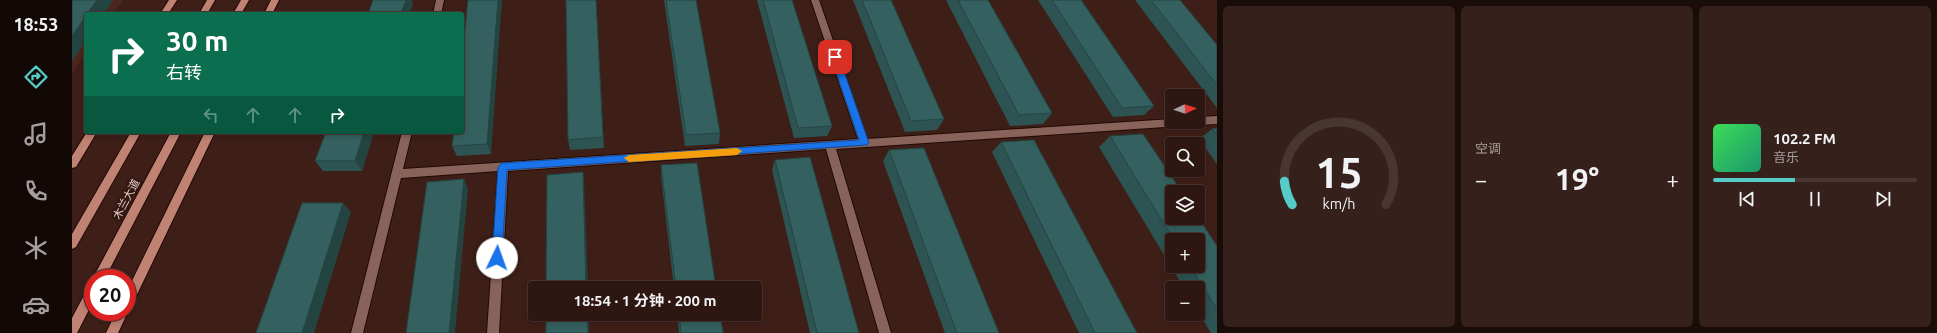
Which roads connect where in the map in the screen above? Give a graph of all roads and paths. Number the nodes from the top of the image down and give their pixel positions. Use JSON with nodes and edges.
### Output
{"nodes":[{"id":1,"x":173,"y":0,"type":"edge"},
{"id":2,"x":211,"y":0,"type":"edge"},
{"id":3,"x":245,"y":0,"type":"edge"},
{"id":4,"x":274,"y":0,"type":"edge"},
{"id":5,"x":440,"y":0,"type":"edge"},
{"id":6,"x":815,"y":0,"type":"edge"},
{"id":7,"x":165,"y":12,"type":"edge"},
{"id":8,"x":204,"y":12,"type":"edge"},
{"id":9,"x":238,"y":12,"type":"edge"},
{"id":10,"x":269,"y":12,"type":"edge"},
{"id":11,"x":437,"y":12,"type":"edge"},
{"id":12,"x":1217,"y":120,"type":"edge"},
{"id":13,"x":1205,"y":121,"type":"edge"},
{"id":14,"x":1165,"y":123,"type":"edge"},
{"id":15,"x":91,"y":134,"type":"edge"},
{"id":16,"x":135,"y":134,"type":"edge"},
{"id":17,"x":175,"y":134,"type":"edge"},
{"id":18,"x":209,"y":134,"type":"edge"},
{"id":19,"x":407,"y":134,"type":"edge"},
{"id":20,"x":864,"y":143,"type":"junction"},
{"id":21,"x":830,"y":145,"type":"junction"},
{"id":22,"x":72,"y":164,"type":"edge"},
{"id":23,"x":502,"y":167,"type":"junction"},
{"id":24,"x":397,"y":174,"type":"junction"},
{"id":25,"x":72,"y":244,"type":"edge"},
{"id":26,"x":104,"y":269,"type":"edge"},
{"id":27,"x":136,"y":284,"type":"edge"},
{"id":28,"x":84,"y":307,"type":"edge"},
{"id":29,"x":118,"y":321,"type":"edge"},
{"id":30,"x":72,"y":330,"type":"edge"},
{"id":31,"x":112,"y":333,"type":"edge"},
{"id":32,"x":357,"y":333,"type":"edge"},
{"id":33,"x":493,"y":333,"type":"edge"},
{"id":34,"x":885,"y":333,"type":"edge"}],
"edges":[{"from":1,"to":7,"type":"main road"},
{"from":2,"to":8,"type":"main road"},
{"from":3,"to":9,"type":"main road"},
{"from":4,"to":10,"type":"main road"},
{"from":5,"to":11,"type":"lane"},
{"from":6,"to":20,"type":"lane"},
{"from":12,"to":13,"type":"lane"},
{"from":14,"to":20,"type":"lane"},
{"from":15,"to":22,"type":"main road"},
{"from":16,"to":25,"type":"main road"},
{"from":17,"to":26,"type":"main road","name":"木兰大道"},
{"from":18,"to":27,"type":"main road"},
{"from":19,"to":24,"type":"lane"},
{"from":20,"to":21,"type":"lane"},
{"from":21,"to":23,"type":"lane"},
{"from":21,"to":34,"type":"lane"},
{"from":23,"to":24,"type":"lane"},
{"from":23,"to":33,"type":"lane"},
{"from":24,"to":32,"type":"lane"},
{"from":28,"to":30,"type":"main road"},
{"from":29,"to":31,"type":"main road"}]}
